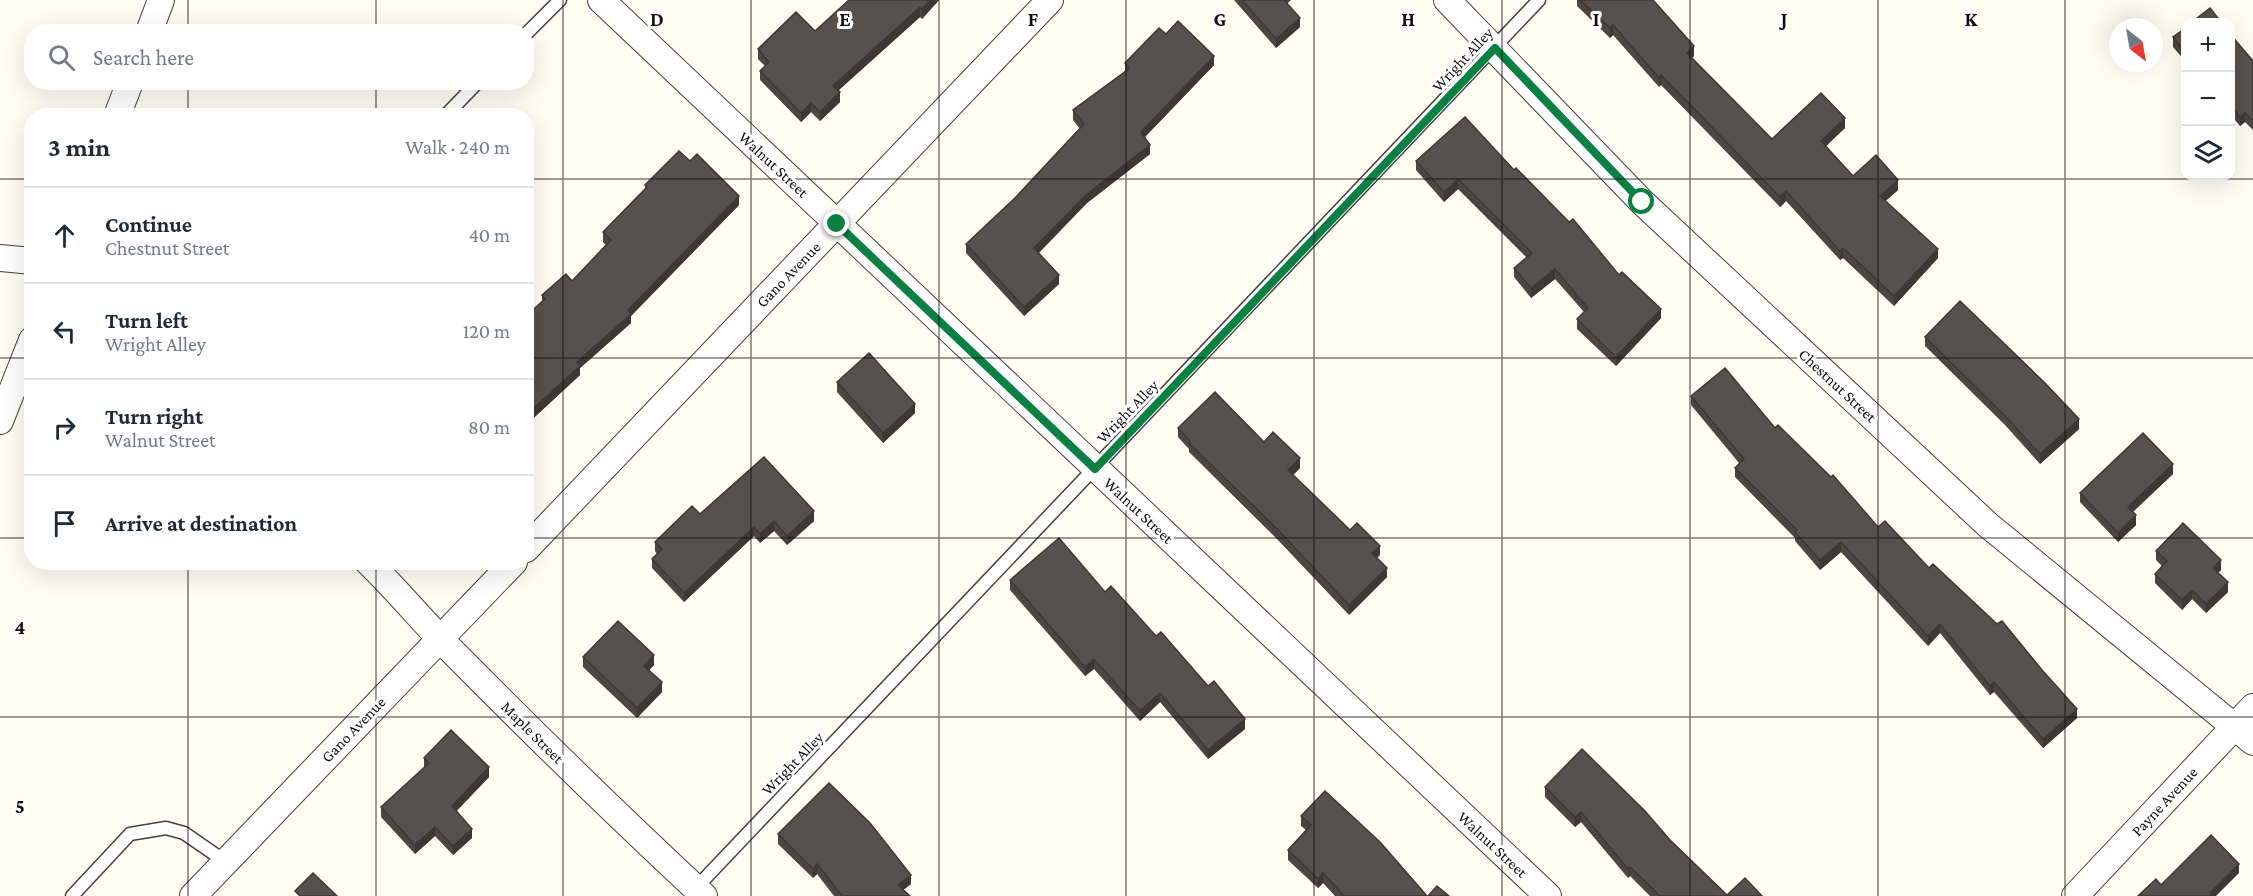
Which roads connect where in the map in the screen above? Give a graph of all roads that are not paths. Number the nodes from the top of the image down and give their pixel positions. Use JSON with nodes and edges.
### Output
{"nodes":[{"id":1,"x":161,"y":0,"type":"edge"},
{"id":2,"x":560,"y":0,"type":"edge"},
{"id":3,"x":600,"y":0,"type":"edge"},
{"id":4,"x":1050,"y":0,"type":"edge"},
{"id":5,"x":1447,"y":0,"type":"edge"},
{"id":6,"x":1539,"y":0,"type":"edge"},
{"id":7,"x":152,"y":24,"type":"edge"},
{"id":8,"x":534,"y":26,"type":"edge"},
{"id":9,"x":1495,"y":48,"type":"junction"},
{"id":10,"x":127,"y":90,"type":"edge"},
{"id":11,"x":470,"y":90,"type":"edge"},
{"id":12,"x":120,"y":108,"type":"edge"},
{"id":13,"x":453,"y":108,"type":"edge"},
{"id":14,"x":837,"y":224,"type":"junction"},
{"id":15,"x":0,"y":258,"type":"edge"},
{"id":16,"x":24,"y":260,"type":"edge"},
{"id":17,"x":24,"y":360,"type":"edge"},
{"id":18,"x":0,"y":421,"type":"edge"},
{"id":19,"x":1095,"y":469,"type":"junction"},
{"id":20,"x":534,"y":541,"type":"edge"},
{"id":21,"x":376,"y":570,"type":"edge"},
{"id":22,"x":506,"y":570,"type":"edge"},
{"id":23,"x":440,"y":639,"type":"junction"},
{"id":24,"x":2253,"y":707,"type":"edge"},
{"id":25,"x":2243,"y":735,"type":"edge"},
{"id":26,"x":226,"y":862,"type":"junction"},
{"id":27,"x":695,"y":893,"type":"edge"},
{"id":28,"x":72,"y":896,"type":"edge"},
{"id":29,"x":193,"y":896,"type":"edge"},
{"id":30,"x":1548,"y":896,"type":"edge"},
{"id":31,"x":2075,"y":896,"type":"edge"}],
"edges":[{"from":1,"to":7,"type":"street"},
{"from":2,"to":8,"type":"lane"},
{"from":3,"to":14,"type":"street","name":"Walnut Street"},
{"from":4,"to":14,"type":"street","name":"Gano Avenue"},
{"from":5,"to":9,"type":"street","name":"Chestnut Street"},
{"from":6,"to":9,"type":"lane","name":"Wright Alley"},
{"from":9,"to":19,"type":"lane","name":"Wright Alley"},
{"from":9,"to":25,"type":"street","name":"Chestnut Street"},
{"from":10,"to":12,"type":"street"},
{"from":11,"to":13,"type":"lane"},
{"from":14,"to":19,"type":"street","name":"Walnut Street"},
{"from":14,"to":20,"type":"street","name":"Gano Avenue"},
{"from":15,"to":16,"type":"street"},
{"from":17,"to":18,"type":"street"},
{"from":19,"to":27,"type":"lane","name":"Wright Alley"},
{"from":19,"to":30,"type":"street","name":"Walnut Street"},
{"from":21,"to":23,"type":"street","name":"Maple Street"},
{"from":22,"to":23,"type":"street","name":"Gano Avenue"},
{"from":23,"to":26,"type":"street","name":"Gano Avenue"},
{"from":23,"to":27,"type":"street","name":"Maple Street"},
{"from":24,"to":25,"type":"street","name":"Payne Avenue"},
{"from":25,"to":31,"type":"street","name":"Payne Avenue"},
{"from":26,"to":28,"type":"lane"},
{"from":26,"to":29,"type":"street","name":"Gano Avenue"}]}
